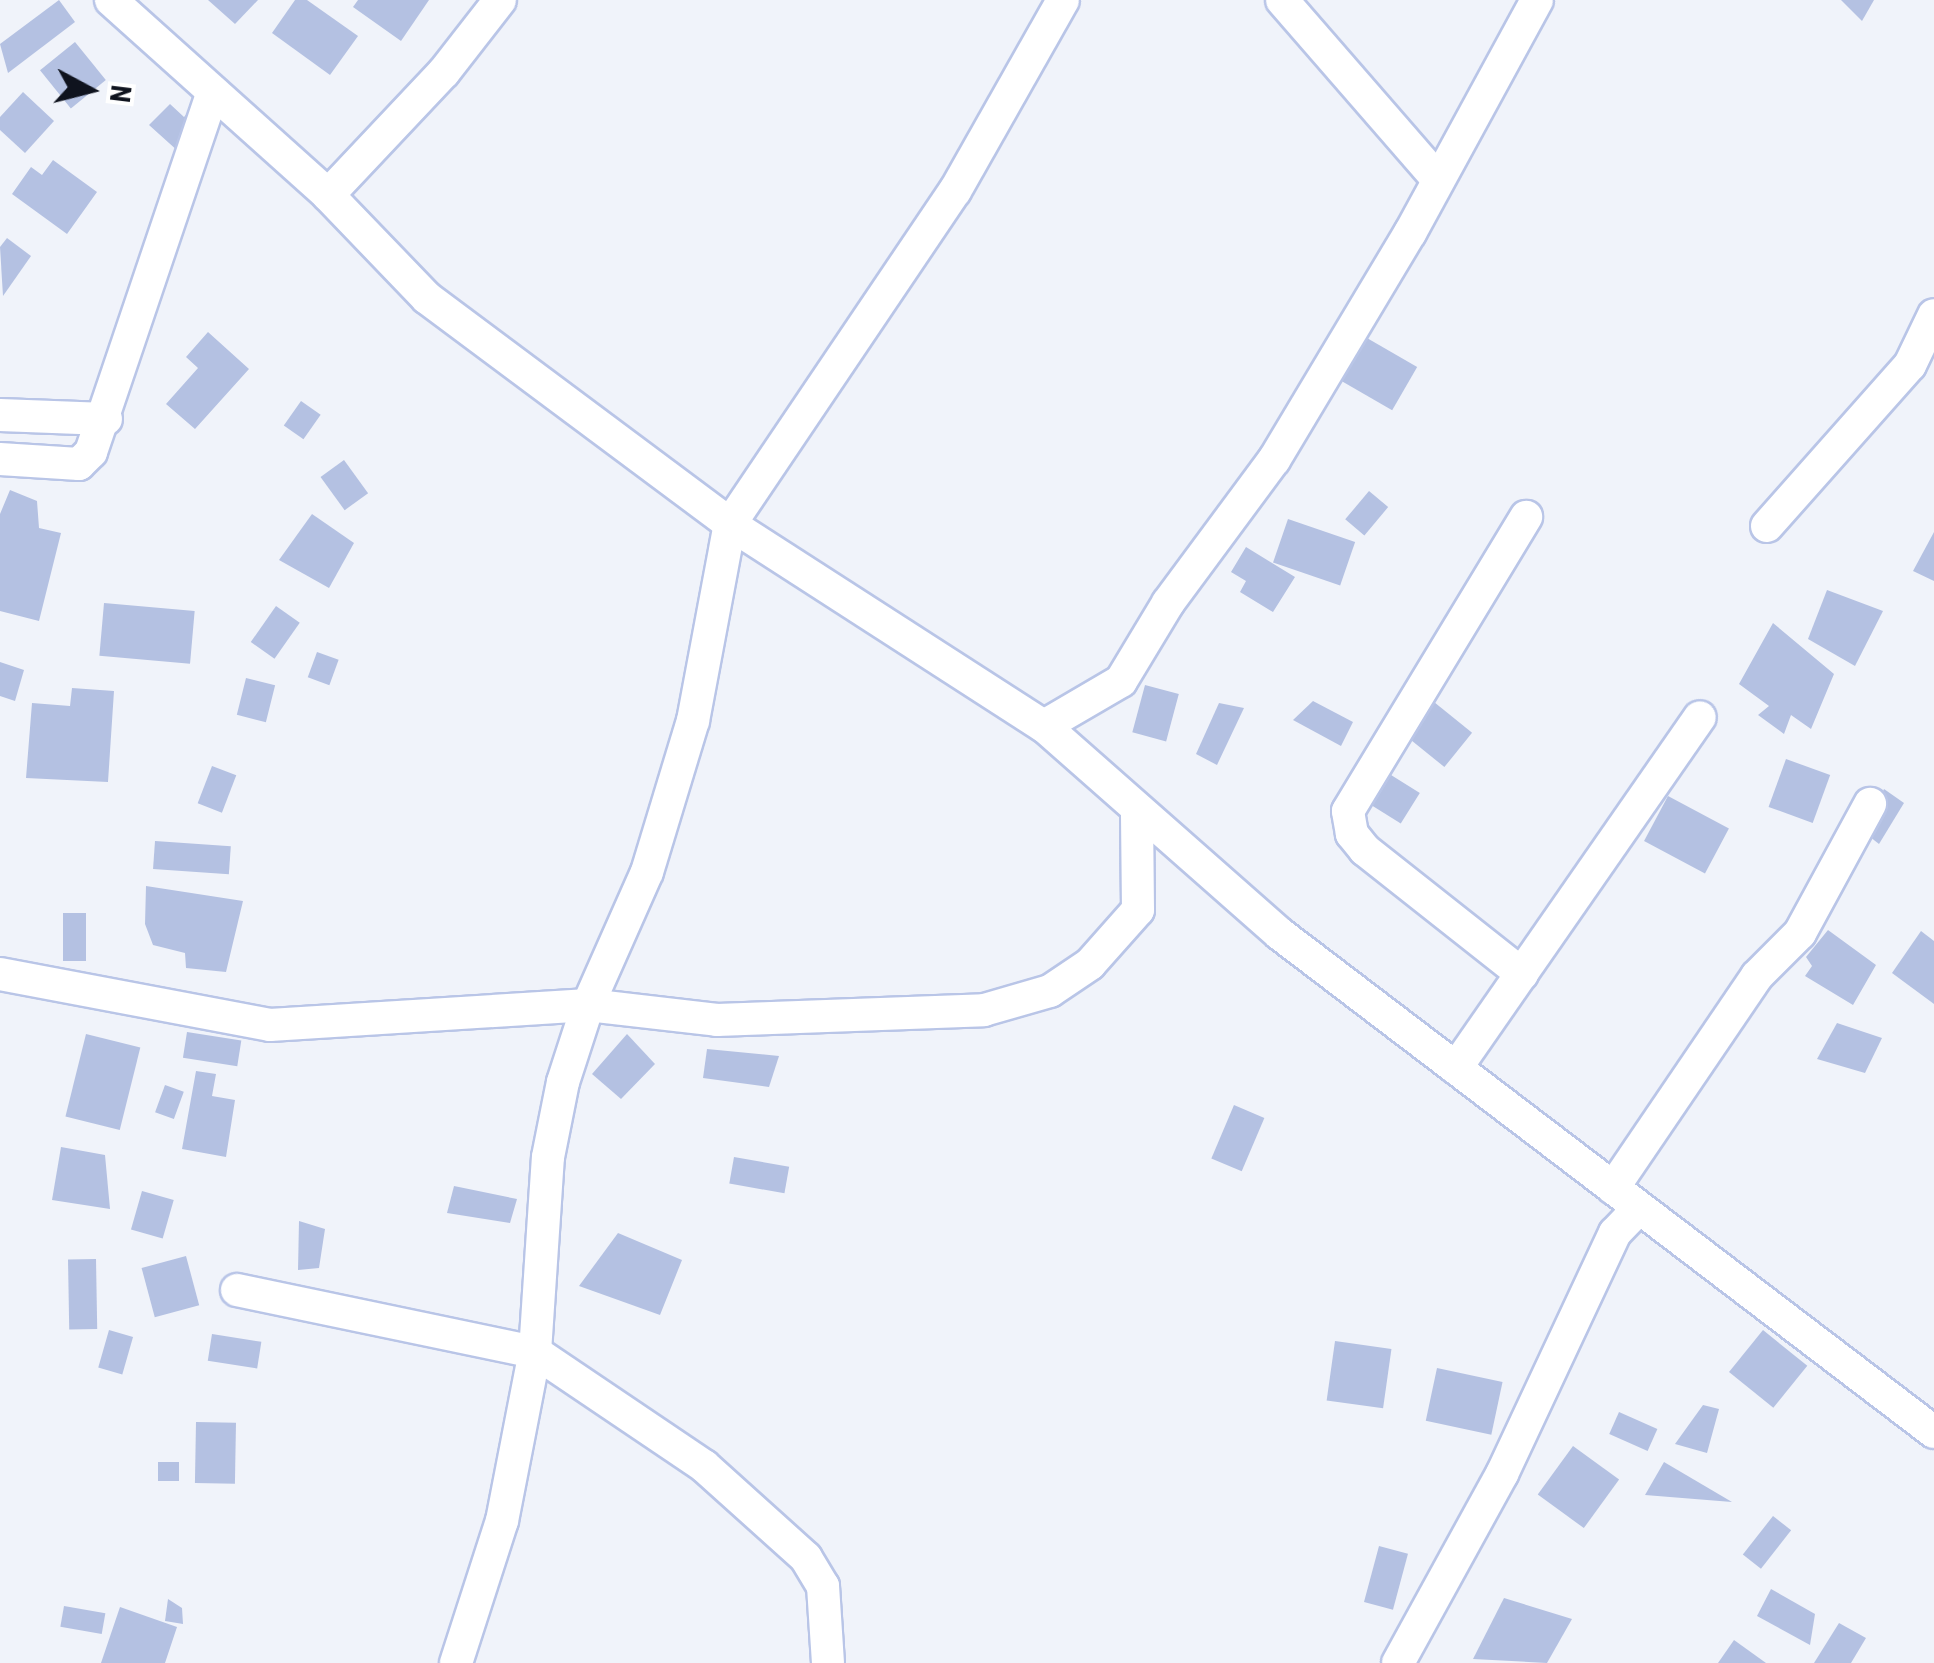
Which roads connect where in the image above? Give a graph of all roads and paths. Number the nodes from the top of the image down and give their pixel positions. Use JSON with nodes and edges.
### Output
{"nodes":[{"id":1,"x":111,"y":0,"type":"edge"},
{"id":2,"x":500,"y":0,"type":"edge"},
{"id":3,"x":1062,"y":0,"type":"edge"},
{"id":4,"x":1282,"y":0,"type":"edge"},
{"id":5,"x":1537,"y":0,"type":"edge"},
{"id":6,"x":212,"y":92,"type":"junction"},
{"id":7,"x":1436,"y":177,"type":"junction"},
{"id":8,"x":328,"y":196,"type":"junction"},
{"id":9,"x":1934,"y":315,"type":"edge"},
{"id":10,"x":0,"y":415,"type":"edge"},
{"id":11,"x":106,"y":419,"type":"junction"},
{"id":12,"x":0,"y":459,"type":"edge"},
{"id":13,"x":1526,"y":517,"type":"dead end"},
{"id":14,"x":730,"y":524,"type":"junction"},
{"id":15,"x":1768,"y":526,"type":"dead end"},
{"id":16,"x":1700,"y":717,"type":"dead end"},
{"id":17,"x":1044,"y":726,"type":"junction"},
{"id":18,"x":1870,"y":804,"type":"dead end"},
{"id":19,"x":1137,"y":810,"type":"junction"},
{"id":20,"x":0,"y":974,"type":"edge"},
{"id":21,"x":1522,"y":974,"type":"junction"},
{"id":22,"x":588,"y":1005,"type":"junction"},
{"id":23,"x":1456,"y":1068,"type":"junction"},
{"id":24,"x":1625,"y":1199,"type":"junction"},
{"id":25,"x":237,"y":1290,"type":"dead end"},
{"id":26,"x":535,"y":1352,"type":"junction"},
{"id":27,"x":1934,"y":1432,"type":"edge"},
{"id":28,"x":456,"y":1663,"type":"edge"},
{"id":29,"x":828,"y":1663,"type":"edge"},
{"id":30,"x":1398,"y":1663,"type":"edge"}],
"edges":[{"from":1,"to":6,"type":"street"},
{"from":2,"to":8,"type":"street"},
{"from":3,"to":14,"type":"street"},
{"from":4,"to":7,"type":"street"},
{"from":5,"to":7,"type":"street"},
{"from":6,"to":8,"type":"street"},
{"from":6,"to":11,"type":"street"},
{"from":7,"to":17,"type":"street"},
{"from":8,"to":14,"type":"street"},
{"from":9,"to":15,"type":"street"},
{"from":10,"to":11,"type":"street"},
{"from":11,"to":12,"type":"street"},
{"from":13,"to":21,"type":"street"},
{"from":14,"to":17,"type":"street"},
{"from":14,"to":22,"type":"street"},
{"from":16,"to":21,"type":"street"},
{"from":17,"to":19,"type":"street"},
{"from":18,"to":24,"type":"street"},
{"from":19,"to":22,"type":"street"},
{"from":19,"to":23,"type":"street"},
{"from":20,"to":22,"type":"street"},
{"from":21,"to":23,"type":"street"},
{"from":22,"to":26,"type":"street"},
{"from":23,"to":24,"type":"street"},
{"from":24,"to":27,"type":"street"},
{"from":24,"to":30,"type":"street"},
{"from":25,"to":26,"type":"street"},
{"from":26,"to":28,"type":"street"},
{"from":26,"to":29,"type":"street"}]}
